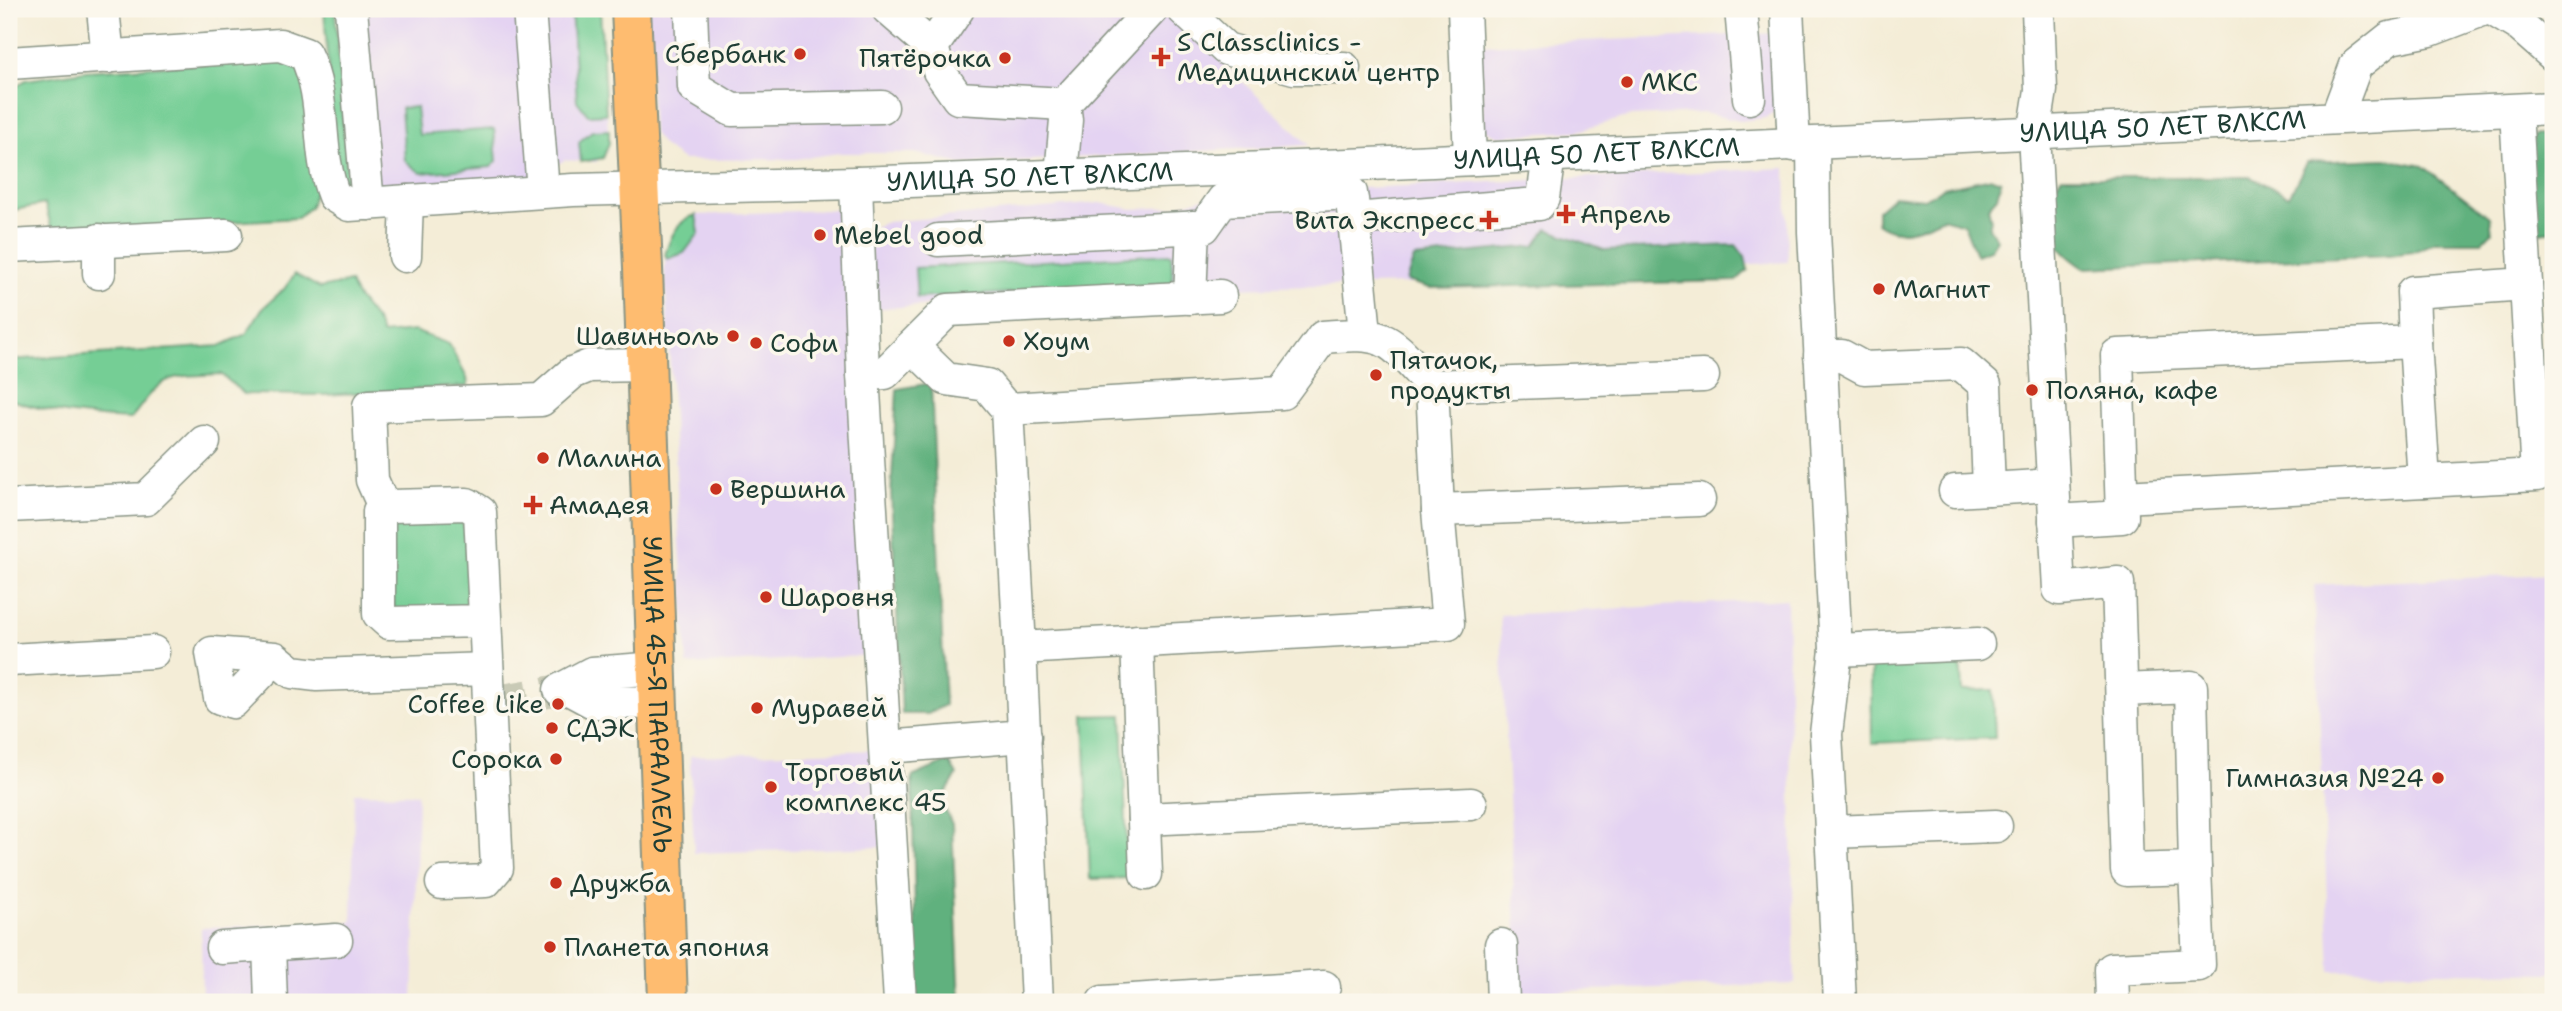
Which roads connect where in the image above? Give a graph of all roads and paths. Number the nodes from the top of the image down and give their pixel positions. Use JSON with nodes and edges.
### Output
{"nodes":[{"id":1,"x":103,"y":9,"type":"edge"},
{"id":2,"x":351,"y":9,"type":"edge"},
{"id":3,"x":529,"y":9,"type":"edge"},
{"id":4,"x":631,"y":9,"type":"edge"},
{"id":5,"x":691,"y":9,"type":"edge"},
{"id":6,"x":888,"y":9,"type":"edge"},
{"id":7,"x":958,"y":9,"type":"edge"},
{"id":8,"x":1152,"y":9,"type":"edge"},
{"id":9,"x":1183,"y":9,"type":"edge"},
{"id":10,"x":1464,"y":9,"type":"edge"},
{"id":11,"x":1741,"y":9,"type":"edge"},
{"id":12,"x":1787,"y":9,"type":"edge"},
{"id":13,"x":2038,"y":9,"type":"edge"},
{"id":14,"x":2485,"y":9,"type":"edge"},
{"id":15,"x":2492,"y":9,"type":"edge"},
{"id":16,"x":932,"y":47,"type":"junction"},
{"id":17,"x":2553,"y":55,"type":"edge"},
{"id":18,"x":108,"y":57,"type":"junction"},
{"id":19,"x":9,"y":63,"type":"edge"},
{"id":20,"x":1344,"y":68,"type":"dead end"},
{"id":21,"x":1749,"y":98,"type":"dead end"},
{"id":22,"x":1064,"y":104,"type":"junction"},
{"id":23,"x":882,"y":107,"type":"dead end"},
{"id":24,"x":2553,"y":108,"type":"edge"},
{"id":25,"x":2516,"y":111,"type":"junction"},
{"id":26,"x":2337,"y":117,"type":"junction"},
{"id":27,"x":2034,"y":134,"type":"junction"},
{"id":28,"x":1804,"y":144,"type":"junction"},
{"id":29,"x":1549,"y":155,"type":"junction"},
{"id":30,"x":1470,"y":159,"type":"junction"},
{"id":31,"x":1060,"y":174,"type":"junction"},
{"id":32,"x":856,"y":183,"type":"junction"},
{"id":33,"x":640,"y":188,"type":"junction"},
{"id":34,"x":543,"y":191,"type":"junction"},
{"id":35,"x":1351,"y":192,"type":"junction"},
{"id":36,"x":407,"y":201,"type":"junction"},
{"id":37,"x":368,"y":204,"type":"junction"},
{"id":38,"x":1193,"y":227,"type":"junction"},
{"id":39,"x":226,"y":235,"type":"dead end"},
{"id":40,"x":99,"y":240,"type":"junction"},
{"id":41,"x":939,"y":240,"type":"dead end"},
{"id":42,"x":9,"y":246,"type":"edge"},
{"id":43,"x":405,"y":256,"type":"dead end"},
{"id":44,"x":99,"y":273,"type":"dead end"},
{"id":45,"x":2526,"y":284,"type":"junction"},
{"id":46,"x":2541,"y":330,"type":"edge"},
{"id":47,"x":1365,"y":333,"type":"junction"},
{"id":48,"x":2415,"y":342,"type":"junction"},
{"id":49,"x":912,"y":346,"type":"junction"},
{"id":50,"x":1820,"y":356,"type":"junction"},
{"id":51,"x":646,"y":365,"type":"junction"},
{"id":52,"x":863,"y":373,"type":"junction"},
{"id":53,"x":1703,"y":376,"type":"dead end"},
{"id":54,"x":1432,"y":386,"type":"junction"},
{"id":55,"x":1007,"y":410,"type":"junction"},
{"id":56,"x":204,"y":442,"type":"dead end"},
{"id":57,"x":2424,"y":481,"type":"junction"},
{"id":58,"x":2053,"y":485,"type":"junction"},
{"id":59,"x":1989,"y":489,"type":"junction"},
{"id":60,"x":1955,"y":491,"type":"dead end"},
{"id":61,"x":2123,"y":497,"type":"junction"},
{"id":62,"x":1699,"y":500,"type":"dead end"},
{"id":63,"x":9,"y":506,"type":"edge"},
{"id":64,"x":385,"y":509,"type":"junction"},
{"id":65,"x":1438,"y":510,"type":"junction"},
{"id":66,"x":2055,"y":521,"type":"junction"},
{"id":67,"x":485,"y":621,"type":"junction"},
{"id":68,"x":1137,"y":641,"type":"junction"},
{"id":69,"x":1978,"y":644,"type":"dead end"},
{"id":70,"x":1020,"y":648,"type":"junction"},
{"id":71,"x":1836,"y":650,"type":"junction"},
{"id":72,"x":153,"y":652,"type":"dead end"},
{"id":73,"x":275,"y":658,"type":"dead end"},
{"id":74,"x":9,"y":660,"type":"edge"},
{"id":75,"x":487,"y":668,"type":"junction"},
{"id":76,"x":659,"y":685,"type":"junction"},
{"id":77,"x":563,"y":689,"type":"tunnel mouth"},
{"id":78,"x":2123,"y":690,"type":"junction"},
{"id":79,"x":1025,"y":736,"type":"junction"},
{"id":80,"x":886,"y":747,"type":"junction"},
{"id":81,"x":1471,"y":804,"type":"dead end"},
{"id":82,"x":1144,"y":819,"type":"junction"},
{"id":83,"x":1996,"y":826,"type":"dead end"},
{"id":84,"x":1831,"y":832,"type":"junction"},
{"id":85,"x":2195,"y":868,"type":"junction"},
{"id":86,"x":1146,"y":874,"type":"dead end"},
{"id":87,"x":442,"y":883,"type":"dead end"},
{"id":88,"x":336,"y":940,"type":"dead end"},
{"id":89,"x":269,"y":945,"type":"junction"},
{"id":90,"x":1501,"y":945,"type":"dead end"},
{"id":91,"x":222,"y":948,"type":"dead end"},
{"id":92,"x":1324,"y":987,"type":"dead end"},
{"id":93,"x":271,"y":1002,"type":"edge"},
{"id":94,"x":668,"y":1002,"type":"edge"},
{"id":95,"x":900,"y":1002,"type":"edge"},
{"id":96,"x":1037,"y":1002,"type":"edge"},
{"id":97,"x":1103,"y":1002,"type":"edge"},
{"id":98,"x":1503,"y":1002,"type":"edge"},
{"id":99,"x":1840,"y":1002,"type":"edge"},
{"id":100,"x":2113,"y":1002,"type":"edge"}],
"edges":[{"from":1,"to":18,"type":"street"},
{"from":2,"to":37,"type":"street"},
{"from":3,"to":34,"type":"street"},
{"from":4,"to":33,"type":"main road","name":"УЛИЦА 45-Я ПАРАЛЛЕЛЬ"},
{"from":5,"to":23,"type":"street"},
{"from":6,"to":16,"type":"street"},
{"from":7,"to":16,"type":"street"},
{"from":8,"to":22,"type":"street"},
{"from":9,"to":20,"type":"street"},
{"from":10,"to":30,"type":"street"},
{"from":11,"to":21,"type":"street"},
{"from":12,"to":28,"type":"street"},
{"from":13,"to":27,"type":"street"},
{"from":14,"to":26,"type":"street"},
{"from":15,"to":17,"type":"street"},
{"from":16,"to":22,"type":"street"},
{"from":18,"to":19,"type":"street"},
{"from":18,"to":37,"type":"street","name":"УЛИЦА 50 ЛЕТ ВЛКСМ"},
{"from":22,"to":31,"type":"street"},
{"from":24,"to":25,"type":"street","name":"УЛИЦА 50 ЛЕТ ВЛКСМ"},
{"from":25,"to":26,"type":"street","name":"УЛИЦА 50 ЛЕТ ВЛКСМ"},
{"from":25,"to":45,"type":"street"},
{"from":26,"to":27,"type":"street","name":"УЛИЦА 50 ЛЕТ ВЛКСМ"},
{"from":27,"to":28,"type":"street","name":"УЛИЦА 50 ЛЕТ ВЛКСМ"},
{"from":27,"to":58,"type":"street"},
{"from":28,"to":29,"type":"street","name":"УЛИЦА 50 ЛЕТ ВЛКСМ"},
{"from":28,"to":50,"type":"street"},
{"from":29,"to":30,"type":"street","name":"УЛИЦА 50 ЛЕТ ВЛКСМ"},
{"from":29,"to":35,"type":"street"},
{"from":30,"to":35,"type":"street","name":"УЛИЦА 50 ЛЕТ ВЛКСМ"},
{"from":31,"to":32,"type":"street","name":"УЛИЦА 50 ЛЕТ ВЛКСМ"},
{"from":31,"to":35,"type":"street","name":"УЛИЦА 50 ЛЕТ ВЛКСМ"},
{"from":32,"to":33,"type":"street","name":"УЛИЦА 50 ЛЕТ ВЛКСМ"},
{"from":32,"to":52,"type":"street"},
{"from":33,"to":34,"type":"street","name":"УЛИЦА 50 ЛЕТ ВЛКСМ"},
{"from":33,"to":51,"type":"main road","name":"УЛИЦА 45-Я ПАРАЛЛЕЛЬ"},
{"from":34,"to":36,"type":"street","name":"УЛИЦА 50 ЛЕТ ВЛКСМ"},
{"from":35,"to":38,"type":"street"},
{"from":35,"to":47,"type":"street"},
{"from":36,"to":37,"type":"street","name":"УЛИЦА 50 ЛЕТ ВЛКСМ"},
{"from":36,"to":43,"type":"street"},
{"from":38,"to":41,"type":"street"},
{"from":38,"to":49,"type":"street"},
{"from":39,"to":40,"type":"street"},
{"from":40,"to":42,"type":"street"},
{"from":40,"to":44,"type":"street"},
{"from":45,"to":46,"type":"street"},
{"from":45,"to":48,"type":"street"},
{"from":46,"to":57,"type":"street"},
{"from":47,"to":54,"type":"street"},
{"from":47,"to":55,"type":"street"},
{"from":48,"to":57,"type":"street"},
{"from":48,"to":61,"type":"street"},
{"from":49,"to":52,"type":"street"},
{"from":49,"to":55,"type":"street"},
{"from":50,"to":59,"type":"street"},
{"from":50,"to":71,"type":"street"},
{"from":51,"to":64,"type":"street"},
{"from":51,"to":76,"type":"main road","name":"УЛИЦА 45-Я ПАРАЛЛЕЛЬ"},
{"from":52,"to":80,"type":"street"},
{"from":53,"to":54,"type":"street"},
{"from":54,"to":65,"type":"street"},
{"from":55,"to":70,"type":"street"},
{"from":56,"to":63,"type":"street"},
{"from":57,"to":61,"type":"street"},
{"from":58,"to":59,"type":"street"},
{"from":58,"to":66,"type":"street"},
{"from":59,"to":60,"type":"street"},
{"from":61,"to":66,"type":"street"},
{"from":62,"to":65,"type":"street"},
{"from":64,"to":67,"type":"street"},
{"from":64,"to":67,"type":"street"},
{"from":65,"to":68,"type":"street"},
{"from":66,"to":78,"type":"street"},
{"from":67,"to":75,"type":"street"},
{"from":68,"to":70,"type":"street"},
{"from":68,"to":82,"type":"street"},
{"from":69,"to":71,"type":"street"},
{"from":70,"to":79,"type":"street"},
{"from":71,"to":84,"type":"street"},
{"from":72,"to":74,"type":"street"},
{"from":73,"to":75,"type":"street"},
{"from":75,"to":87,"type":"street"},
{"from":76,"to":77,"type":"street"},
{"from":76,"to":94,"type":"main road","name":"УЛИЦА 45-Я ПАРАЛЛЕЛЬ"},
{"from":78,"to":85,"type":"street"},
{"from":78,"to":85,"type":"street"},
{"from":79,"to":80,"type":"street"},
{"from":79,"to":96,"type":"street"},
{"from":80,"to":95,"type":"street"},
{"from":81,"to":82,"type":"street"},
{"from":82,"to":86,"type":"street"},
{"from":83,"to":84,"type":"street"},
{"from":84,"to":99,"type":"street"},
{"from":85,"to":100,"type":"street"},
{"from":88,"to":89,"type":"street"},
{"from":89,"to":91,"type":"street"},
{"from":89,"to":93,"type":"street"},
{"from":90,"to":98,"type":"street"},
{"from":92,"to":97,"type":"street"}]}
